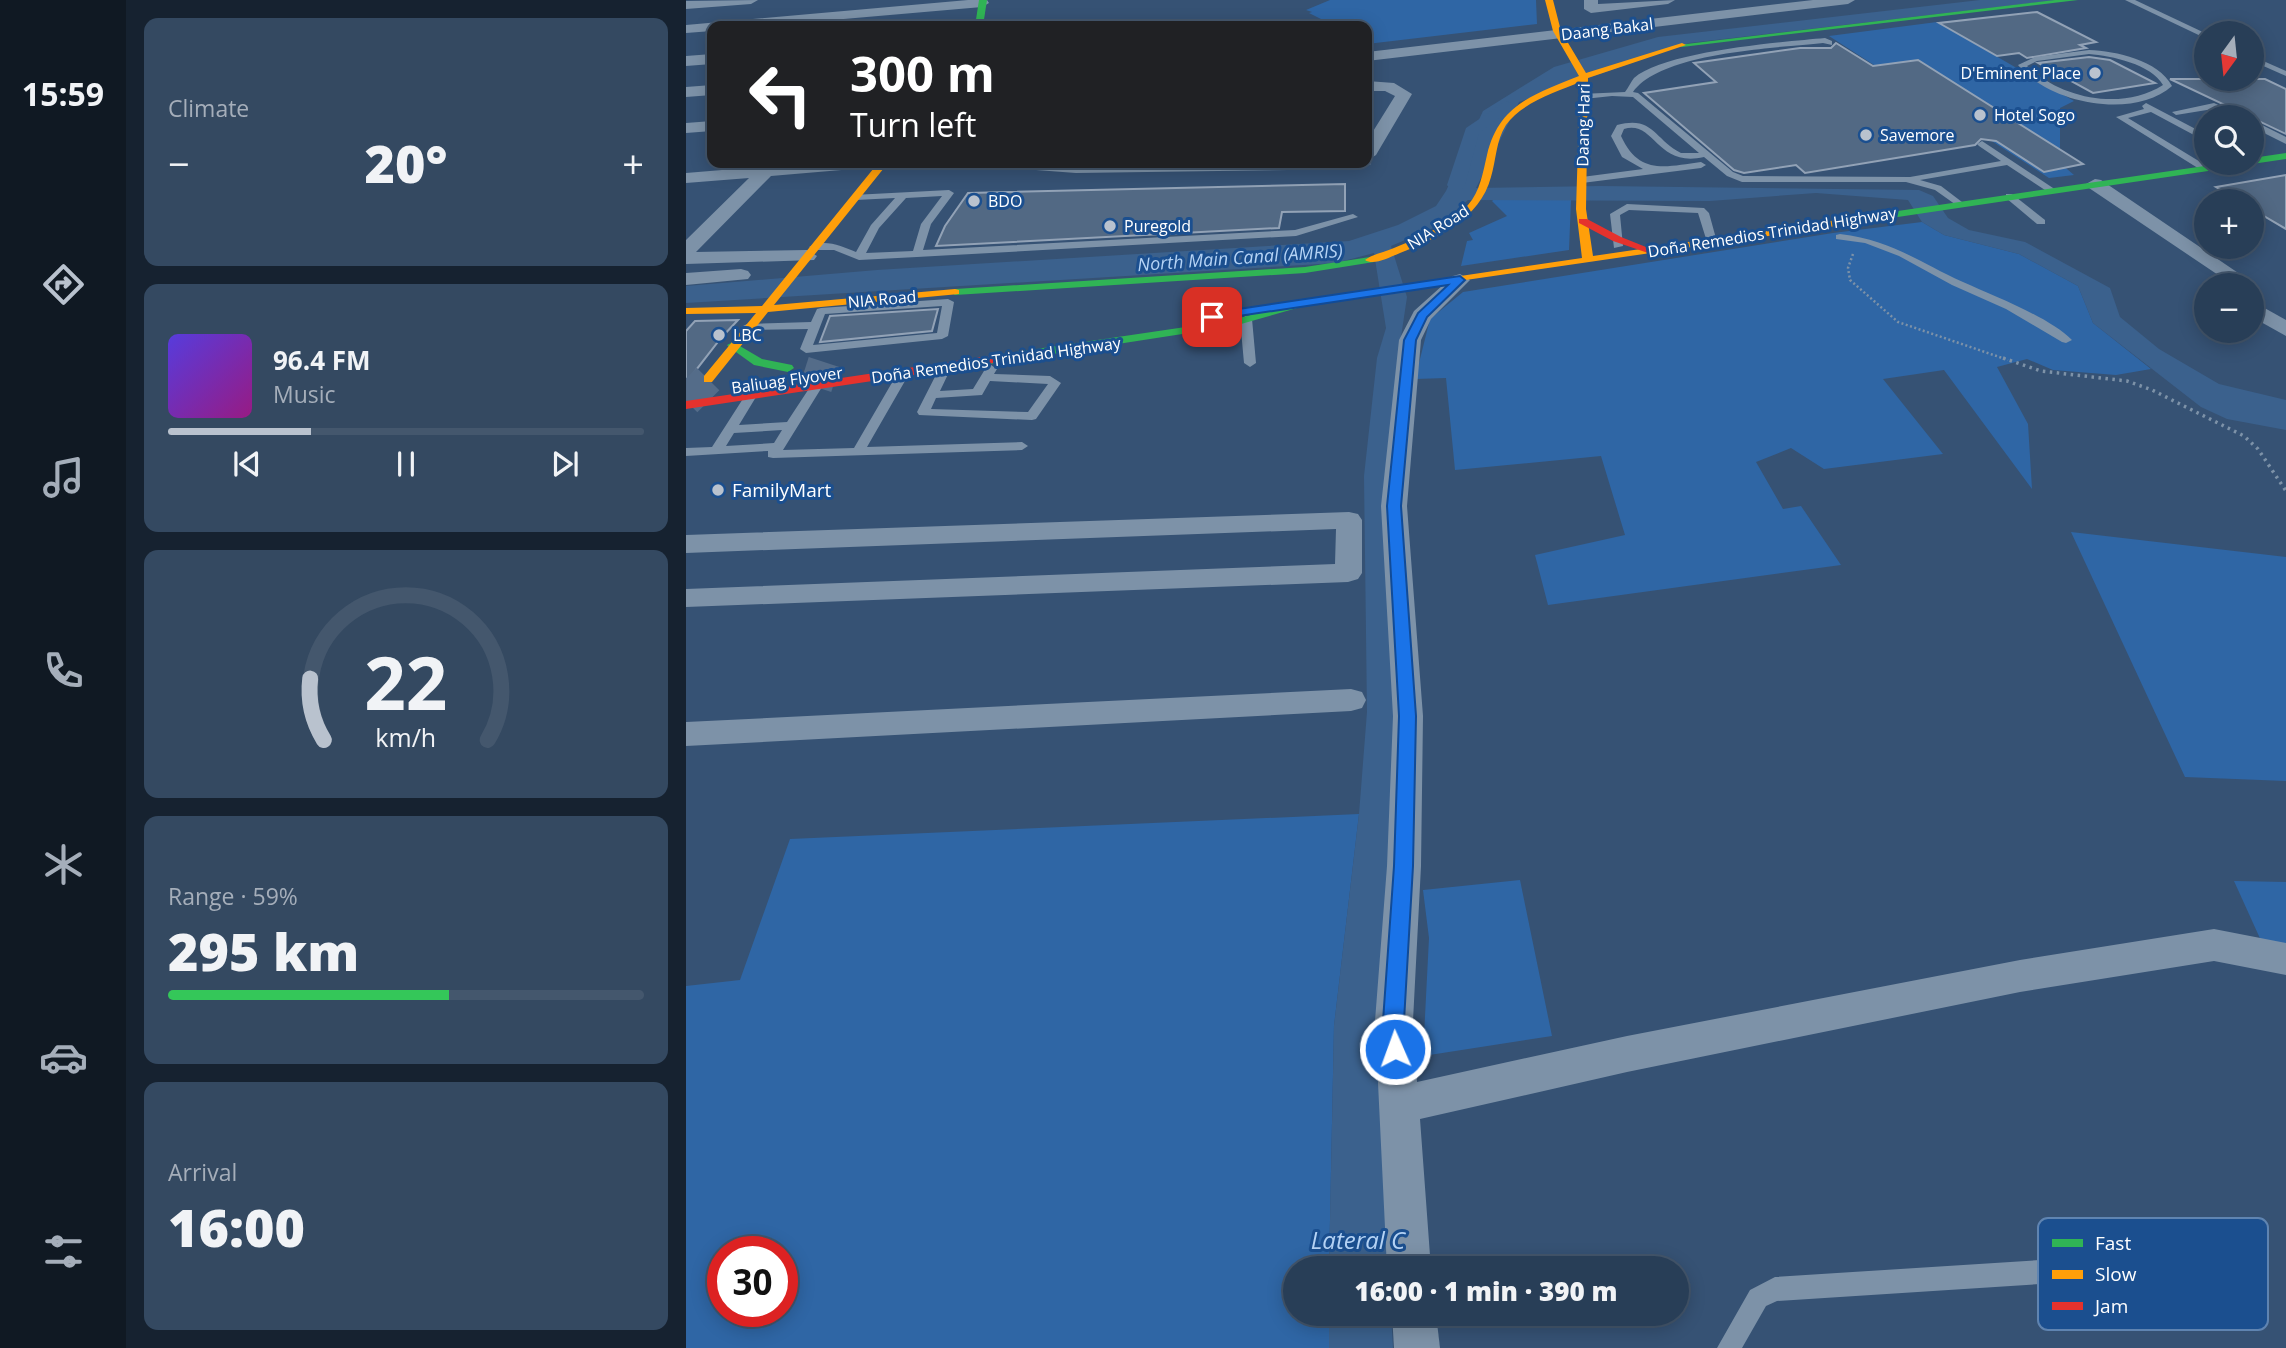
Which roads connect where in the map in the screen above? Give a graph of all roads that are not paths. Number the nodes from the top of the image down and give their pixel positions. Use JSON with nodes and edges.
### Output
{"nodes":[{"id":1,"x":751,"y":0,"type":"edge"},
{"id":2,"x":1549,"y":0,"type":"edge"},
{"id":3,"x":1591,"y":0,"type":"edge"},
{"id":4,"x":1848,"y":0,"type":"edge"},
{"id":5,"x":2074,"y":0,"type":"edge"},
{"id":6,"x":2129,"y":0,"type":"edge"},
{"id":7,"x":977,"y":1,"type":"edge"},
{"id":8,"x":1659,"y":1,"type":"edge"},
{"id":9,"x":686,"y":5,"type":"edge"},
{"id":10,"x":862,"y":13,"type":"edge"},
{"id":11,"x":771,"y":21,"type":"edge"},
{"id":12,"x":979,"y":21,"type":"edge"},
{"id":13,"x":707,"y":27,"type":"edge"},
{"id":14,"x":686,"y":29,"type":"edge"},
{"id":15,"x":2194,"y":31,"type":"edge"},
{"id":16,"x":1557,"y":35,"type":"junction"},
{"id":17,"x":1829,"y":43,"type":"dead end"},
{"id":18,"x":1372,"y":56,"type":"edge"},
{"id":19,"x":707,"y":59,"type":"edge"},
{"id":20,"x":686,"y":61,"type":"edge"},
{"id":21,"x":2264,"y":64,"type":"edge"},
{"id":22,"x":1580,"y":69,"type":"junction"},
{"id":23,"x":2286,"y":74,"type":"edge"},
{"id":24,"x":1372,"y":86,"type":"edge"},
{"id":25,"x":707,"y":90,"type":"edge"},
{"id":26,"x":686,"y":92,"type":"edge"},
{"id":27,"x":1628,"y":93,"type":"junction"},
{"id":28,"x":1584,"y":96,"type":"junction"},
{"id":29,"x":2149,"y":98,"type":"junction"},
{"id":30,"x":2134,"y":100,"type":"junction"},
{"id":31,"x":2153,"y":109,"type":"junction"},
{"id":32,"x":2194,"y":109,"type":"edge"},
{"id":33,"x":2176,"y":112,"type":"junction"},
{"id":34,"x":2194,"y":121,"type":"edge"},
{"id":35,"x":707,"y":126,"type":"edge"},
{"id":36,"x":686,"y":128,"type":"edge"},
{"id":37,"x":2264,"y":129,"type":"edge"},
{"id":38,"x":2194,"y":132,"type":"edge"},
{"id":39,"x":2270,"y":132,"type":"junction"},
{"id":40,"x":2264,"y":133,"type":"edge"},
{"id":41,"x":2286,"y":141,"type":"edge"},
{"id":42,"x":1982,"y":144,"type":"dead end"},
{"id":43,"x":1372,"y":148,"type":"edge"},
{"id":44,"x":1707,"y":154,"type":"junction"},
{"id":45,"x":2286,"y":156,"type":"edge"},
{"id":46,"x":2264,"y":157,"type":"edge"},
{"id":47,"x":2008,"y":162,"type":"junction"},
{"id":48,"x":2194,"y":162,"type":"edge"},
{"id":49,"x":1717,"y":163,"type":"junction"},
{"id":50,"x":784,"y":168,"type":"edge"},
{"id":51,"x":879,"y":168,"type":"edge"},
{"id":52,"x":1362,"y":168,"type":"edge"},
{"id":53,"x":768,"y":169,"type":"junction"},
{"id":54,"x":2194,"y":169,"type":"edge"},
{"id":55,"x":1652,"y":171,"type":"junction"},
{"id":56,"x":686,"y":178,"type":"edge"},
{"id":57,"x":1906,"y":179,"type":"junction"},
{"id":58,"x":1357,"y":185,"type":"dead end"},
{"id":59,"x":2087,"y":185,"type":"junction"},
{"id":60,"x":1582,"y":189,"type":"junction"},
{"id":61,"x":2051,"y":190,"type":"junction"},
{"id":62,"x":902,"y":196,"type":"junction"},
{"id":63,"x":2009,"y":196,"type":"junction"},
{"id":64,"x":856,"y":197,"type":"junction"},
{"id":65,"x":1959,"y":204,"type":"junction"},
{"id":66,"x":1353,"y":217,"type":"dead end"},
{"id":67,"x":1583,"y":221,"type":"junction"},
{"id":68,"x":2041,"y":222,"type":"dead end"},
{"id":69,"x":1840,"y":237,"type":"road end"},
{"id":70,"x":1712,"y":242,"type":"junction"},
{"id":71,"x":1619,"y":247,"type":"junction"},
{"id":72,"x":686,"y":250,"type":"edge"},
{"id":73,"x":917,"y":254,"type":"junction"},
{"id":74,"x":801,"y":257,"type":"junction"},
{"id":75,"x":859,"y":257,"type":"junction"},
{"id":76,"x":686,"y":258,"type":"edge"},
{"id":77,"x":1588,"y":260,"type":"junction"},
{"id":78,"x":1323,"y":268,"type":"junction"},
{"id":79,"x":2205,"y":273,"type":"edge"},
{"id":80,"x":2227,"y":273,"type":"edge"},
{"id":81,"x":686,"y":279,"type":"edge"},
{"id":82,"x":1460,"y":280,"type":"junction"},
{"id":83,"x":2264,"y":297,"type":"edge"},
{"id":84,"x":1333,"y":298,"type":"junction"},
{"id":85,"x":1303,"y":303,"type":"joint"},
{"id":86,"x":766,"y":305,"type":"junction"},
{"id":87,"x":686,"y":311,"type":"edge"},
{"id":88,"x":1243,"y":312,"type":"junction"},
{"id":89,"x":2286,"y":312,"type":"edge"},
{"id":90,"x":2264,"y":315,"type":"edge"},
{"id":91,"x":816,"y":325,"type":"junction"},
{"id":92,"x":747,"y":327,"type":"junction"},
{"id":93,"x":2286,"y":330,"type":"edge"},
{"id":94,"x":2066,"y":340,"type":"dead end"},
{"id":95,"x":947,"y":341,"type":"junction"},
{"id":96,"x":733,"y":345,"type":"junction"},
{"id":97,"x":996,"y":360,"type":"junction"},
{"id":98,"x":1250,"y":363,"type":"dead end"},
{"id":99,"x":788,"y":368,"type":"junction"},
{"id":100,"x":945,"y":368,"type":"junction"},
{"id":101,"x":903,"y":373,"type":"junction"},
{"id":102,"x":986,"y":377,"type":"junction"},
{"id":103,"x":708,"y":379,"type":"junction"},
{"id":104,"x":686,"y":382,"type":"edge"},
{"id":105,"x":816,"y":387,"type":"junction"},
{"id":106,"x":686,"y":395,"type":"edge"},
{"id":107,"x":930,"y":395,"type":"junction"},
{"id":108,"x":750,"y":397,"type":"junction"},
{"id":109,"x":686,"y":405,"type":"edge"},
{"id":110,"x":791,"y":426,"type":"junction"},
{"id":111,"x":730,"y":429,"type":"junction"},
{"id":112,"x":1022,"y":446,"type":"dead end"},
{"id":113,"x":778,"y":447,"type":"junction"},
{"id":114,"x":716,"y":451,"type":"junction"},
{"id":115,"x":686,"y":452,"type":"edge"},
{"id":116,"x":858,"y":452,"type":"junction"},
{"id":117,"x":686,"y":544,"type":"edge"},
{"id":118,"x":686,"y":597,"type":"edge"},
{"id":119,"x":1351,"y":700,"type":"dead end"},
{"id":120,"x":686,"y":734,"type":"edge"},
{"id":121,"x":2286,"y":959,"type":"edge"},
{"id":122,"x":1398,"y":1105,"type":"junction"},
{"id":123,"x":1408,"y":1256,"type":"edge"},
{"id":124,"x":2038,"y":1272,"type":"edge"},
{"id":125,"x":1414,"y":1326,"type":"edge"},
{"id":126,"x":1417,"y":1348,"type":"edge"},
{"id":127,"x":1729,"y":1348,"type":"edge"}],
"edges":[{"from":1,"to":9,"type":"street"},
{"from":2,"to":16,"type":"main road","name":"Daang Hari"},
{"from":3,"to":8,"type":"street"},
{"from":4,"to":16,"type":"street","name":"Daang Bakal"},
{"from":5,"to":22,"type":"main road","name":"NIA Road"},
{"from":6,"to":15,"type":"lane"},
{"from":7,"to":10,"type":"street"},
{"from":7,"to":12,"type":"main road"},
{"from":10,"to":11,"type":"street"},
{"from":13,"to":14,"type":"street"},
{"from":16,"to":18,"type":"street","name":"Daang Bakal"},
{"from":16,"to":22,"type":"main road","name":"Daang Hari"},
{"from":17,"to":27,"type":"lane"},
{"from":19,"to":20,"type":"street"},
{"from":21,"to":23,"type":"lane"},
{"from":22,"to":28,"type":"main road","name":"Daang Hari"},
{"from":22,"to":78,"type":"main road","name":"NIA Road"},
{"from":24,"to":43,"type":"street"},
{"from":25,"to":26,"type":"street"},
{"from":27,"to":28,"type":"lane"},
{"from":27,"to":44,"type":"lane"},
{"from":28,"to":60,"type":"main road","name":"Daang Hari"},
{"from":29,"to":30,"type":"lane"},
{"from":29,"to":30,"type":"lane"},
{"from":29,"to":33,"type":"lane"},
{"from":30,"to":31,"type":"lane"},
{"from":31,"to":38,"type":"lane"},
{"from":31,"to":48,"type":"lane"},
{"from":32,"to":33,"type":"lane"},
{"from":33,"to":34,"type":"lane"},
{"from":35,"to":36,"type":"street"},
{"from":37,"to":39,"type":"lane"},
{"from":39,"to":40,"type":"lane"},
{"from":39,"to":41,"type":"lane"},
{"from":42,"to":47,"type":"lane"},
{"from":44,"to":49,"type":"lane"},
{"from":44,"to":55,"type":"lane"},
{"from":45,"to":46,"type":"main road"},
{"from":47,"to":57,"type":"lane"},
{"from":47,"to":61,"type":"lane"},
{"from":49,"to":55,"type":"lane"},
{"from":49,"to":57,"type":"lane"},
{"from":50,"to":53,"type":"street"},
{"from":51,"to":64,"type":"main road"},
{"from":52,"to":58,"type":"street"},
{"from":53,"to":56,"type":"street"},
{"from":53,"to":72,"type":"street"},
{"from":54,"to":59,"type":"main road","name":"Doña Remedios Trinidad Highway"},
{"from":55,"to":60,"type":"lane"},
{"from":57,"to":65,"type":"lane"},
{"from":59,"to":61,"type":"main road","name":"Doña Remedios Trinidad Highway"},
{"from":59,"to":79,"type":"street"},
{"from":59,"to":80,"type":"street"},
{"from":60,"to":67,"type":"main road","name":"Daang Hari"},
{"from":61,"to":63,"type":"main road","name":"Doña Remedios Trinidad Highway"},
{"from":62,"to":64,"type":"lane"},
{"from":62,"to":73,"type":"lane"},
{"from":62,"to":75,"type":"lane"},
{"from":63,"to":65,"type":"main road","name":"Doña Remedios Trinidad Highway"},
{"from":63,"to":68,"type":"lane"},
{"from":64,"to":74,"type":"main road"},
{"from":65,"to":70,"type":"main road","name":"Doña Remedios Trinidad Highway"},
{"from":66,"to":73,"type":"lane"},
{"from":67,"to":71,"type":"main road"},
{"from":67,"to":77,"type":"main road","name":"Daang Hari"},
{"from":69,"to":94,"type":"lane"},
{"from":70,"to":71,"type":"main road","name":"Doña Remedios Trinidad Highway"},
{"from":70,"to":71,"type":"lane"},
{"from":71,"to":77,"type":"main road","name":"Doña Remedios Trinidad Highway"},
{"from":73,"to":75,"type":"lane"},
{"from":74,"to":75,"type":"lane"},
{"from":74,"to":76,"type":"street"},
{"from":74,"to":81,"type":"street"},
{"from":74,"to":86,"type":"main road"},
{"from":77,"to":82,"type":"main road","name":"Doña Remedios Trinidad Highway"},
{"from":78,"to":84,"type":"main road"},
{"from":78,"to":86,"type":"main road","name":"NIA Road"},
{"from":82,"to":84,"type":"main road","name":"Doña Remedios Trinidad Highway"},
{"from":82,"to":122,"type":"street"},
{"from":83,"to":89,"type":"street"},
{"from":84,"to":85,"type":"main road","name":"Doña Remedios Trinidad Highway"},
{"from":85,"to":88,"type":"main road","name":"Baliuag Flyover"},
{"from":86,"to":87,"type":"main road","name":"NIA Road"},
{"from":86,"to":92,"type":"main road"},
{"from":88,"to":97,"type":"main road","name":"Doña Remedios Trinidad Highway"},
{"from":88,"to":98,"type":"lane"},
{"from":88,"to":106,"type":"main road","name":"Baliuag Flyover"},
{"from":90,"to":93,"type":"street"},
{"from":91,"to":92,"type":"lane"},
{"from":91,"to":95,"type":"lane"},
{"from":91,"to":95,"type":"lane"},
{"from":92,"to":96,"type":"main road"},
{"from":95,"to":99,"type":"main road","name":"Doña Remedios Trinidad Highway"},
{"from":96,"to":99,"type":"main road"},
{"from":96,"to":103,"type":"main road"},
{"from":97,"to":100,"type":"main road","name":"Doña Remedios Trinidad Highway"},
{"from":97,"to":102,"type":"lane"},
{"from":99,"to":103,"type":"main road","name":"Doña Remedios Trinidad Highway"},
{"from":100,"to":101,"type":"main road","name":"Doña Remedios Trinidad Highway"},
{"from":100,"to":107,"type":"lane"},
{"from":101,"to":105,"type":"main road","name":"Doña Remedios Trinidad Highway"},
{"from":101,"to":116,"type":"lane"},
{"from":102,"to":107,"type":"lane"},
{"from":102,"to":107,"type":"lane"},
{"from":103,"to":104,"type":"main road","name":"Doña Remedios Trinidad Highway"},
{"from":105,"to":108,"type":"main road","name":"Doña Remedios Trinidad Highway"},
{"from":105,"to":110,"type":"lane"},
{"from":108,"to":109,"type":"main road","name":"Doña Remedios Trinidad Highway"},
{"from":108,"to":111,"type":"lane"},
{"from":110,"to":111,"type":"lane"},
{"from":110,"to":113,"type":"lane"},
{"from":111,"to":114,"type":"lane"},
{"from":112,"to":116,"type":"lane"},
{"from":113,"to":114,"type":"lane"},
{"from":113,"to":116,"type":"lane"},
{"from":114,"to":115,"type":"lane"},
{"from":117,"to":118,"type":"street"},
{"from":119,"to":120,"type":"street"},
{"from":121,"to":122,"type":"street"},
{"from":122,"to":123,"type":"street"},
{"from":124,"to":127,"type":"lane"},
{"from":125,"to":126,"type":"street"}]}
